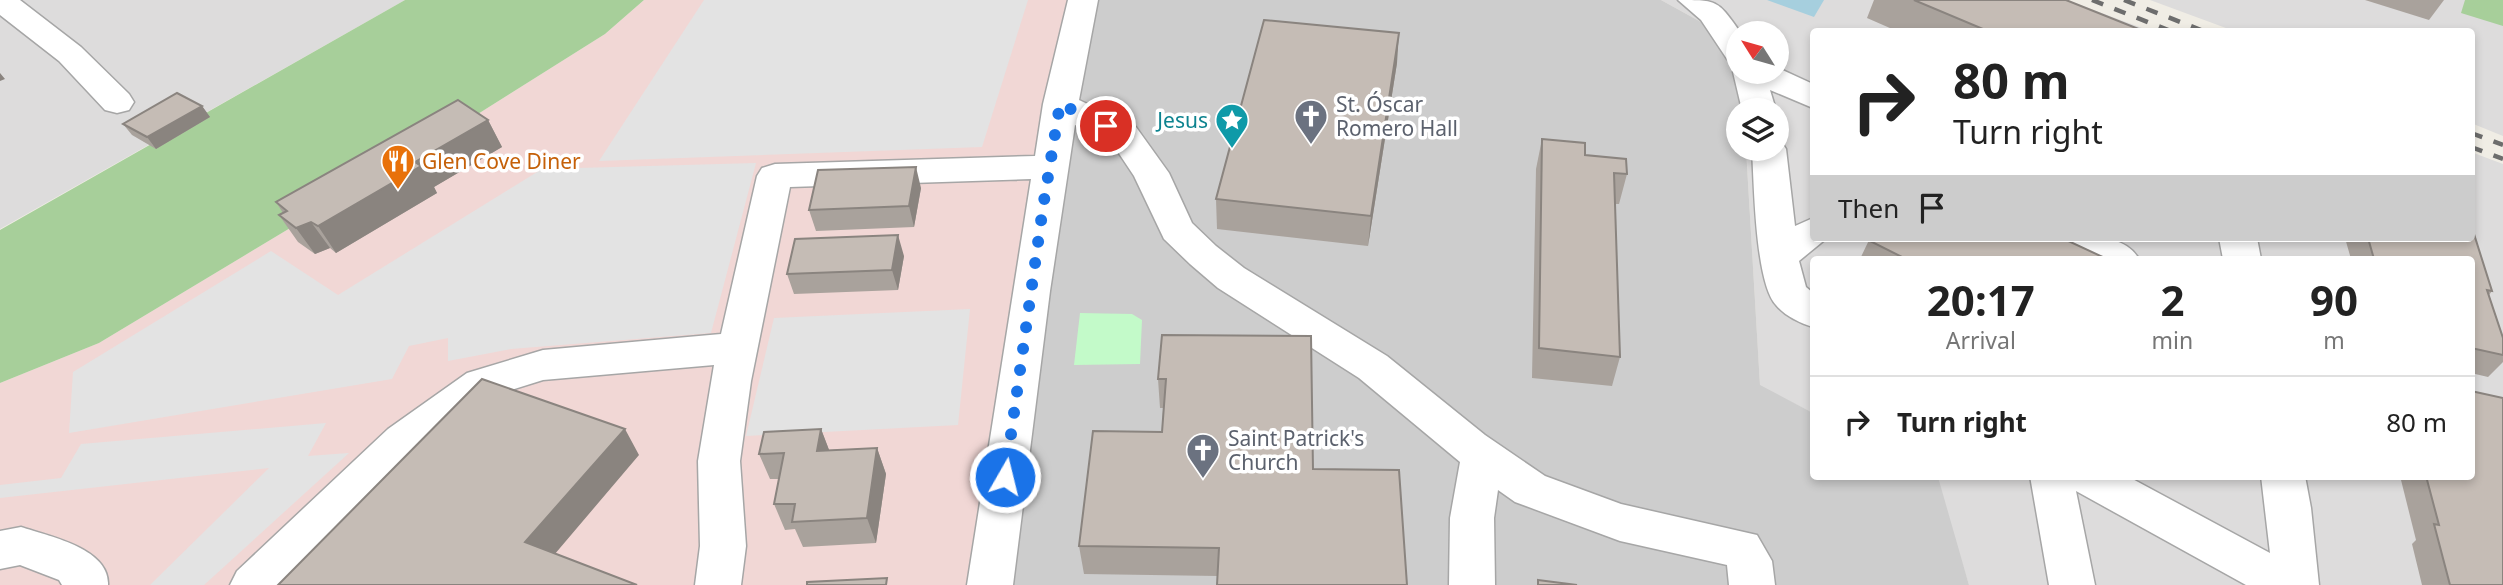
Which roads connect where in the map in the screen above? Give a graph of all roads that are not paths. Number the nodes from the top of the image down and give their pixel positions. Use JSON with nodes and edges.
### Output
{"nodes":[{"id":1,"x":0,"y":0,"type":"edge"},
{"id":2,"x":1083,"y":0,"type":"edge"},
{"id":3,"x":1693,"y":0,"type":"edge"},
{"id":4,"x":1726,"y":34,"type":"edge"},
{"id":5,"x":1785,"y":84,"type":"edge"},
{"id":6,"x":1810,"y":96,"type":"edge"},
{"id":7,"x":117,"y":102,"type":"dead end"},
{"id":8,"x":1060,"y":104,"type":"junction"},
{"id":9,"x":1770,"y":161,"type":"edge"},
{"id":10,"x":1050,"y":167,"type":"junction"},
{"id":11,"x":1810,"y":234,"type":"edge"},
{"id":12,"x":2084,"y":242,"type":"dead end"},
{"id":13,"x":1780,"y":256,"type":"junction"},
{"id":14,"x":2114,"y":256,"type":"edge"},
{"id":15,"x":1810,"y":311,"type":"edge"},
{"id":16,"x":738,"y":348,"type":"junction"},
{"id":17,"x":1482,"y":456,"type":"junction"},
{"id":18,"x":2053,"y":480,"type":"edge"},
{"id":19,"x":2095,"y":480,"type":"edge"},
{"id":20,"x":2284,"y":480,"type":"edge"},
{"id":21,"x":0,"y":550,"type":"edge"},
{"id":22,"x":1747,"y":567,"type":"edge"},
{"id":23,"x":85,"y":585,"type":"edge"},
{"id":24,"x":253,"y":585,"type":"edge"},
{"id":25,"x":718,"y":585,"type":"edge"},
{"id":26,"x":990,"y":585,"type":"edge"},
{"id":27,"x":1472,"y":585,"type":"edge"},
{"id":28,"x":2072,"y":585,"type":"edge"},
{"id":29,"x":2288,"y":585,"type":"edge"},
{"id":30,"x":2296,"y":585,"type":"edge"}],
"edges":[{"from":1,"to":7,"type":"street"},
{"from":2,"to":8,"type":"street"},
{"from":3,"to":4,"type":"street"},
{"from":5,"to":6,"type":"street"},
{"from":8,"to":10,"type":"street"},
{"from":8,"to":17,"type":"street"},
{"from":9,"to":13,"type":"street"},
{"from":10,"to":16,"type":"street"},
{"from":10,"to":26,"type":"street"},
{"from":11,"to":13,"type":"street"},
{"from":12,"to":14,"type":"street"},
{"from":13,"to":15,"type":"street"},
{"from":16,"to":24,"type":"street"},
{"from":16,"to":25,"type":"street"},
{"from":17,"to":22,"type":"street"},
{"from":17,"to":27,"type":"street"},
{"from":18,"to":28,"type":"street"},
{"from":19,"to":29,"type":"street"},
{"from":20,"to":30,"type":"street"},
{"from":21,"to":23,"type":"street"}]}
